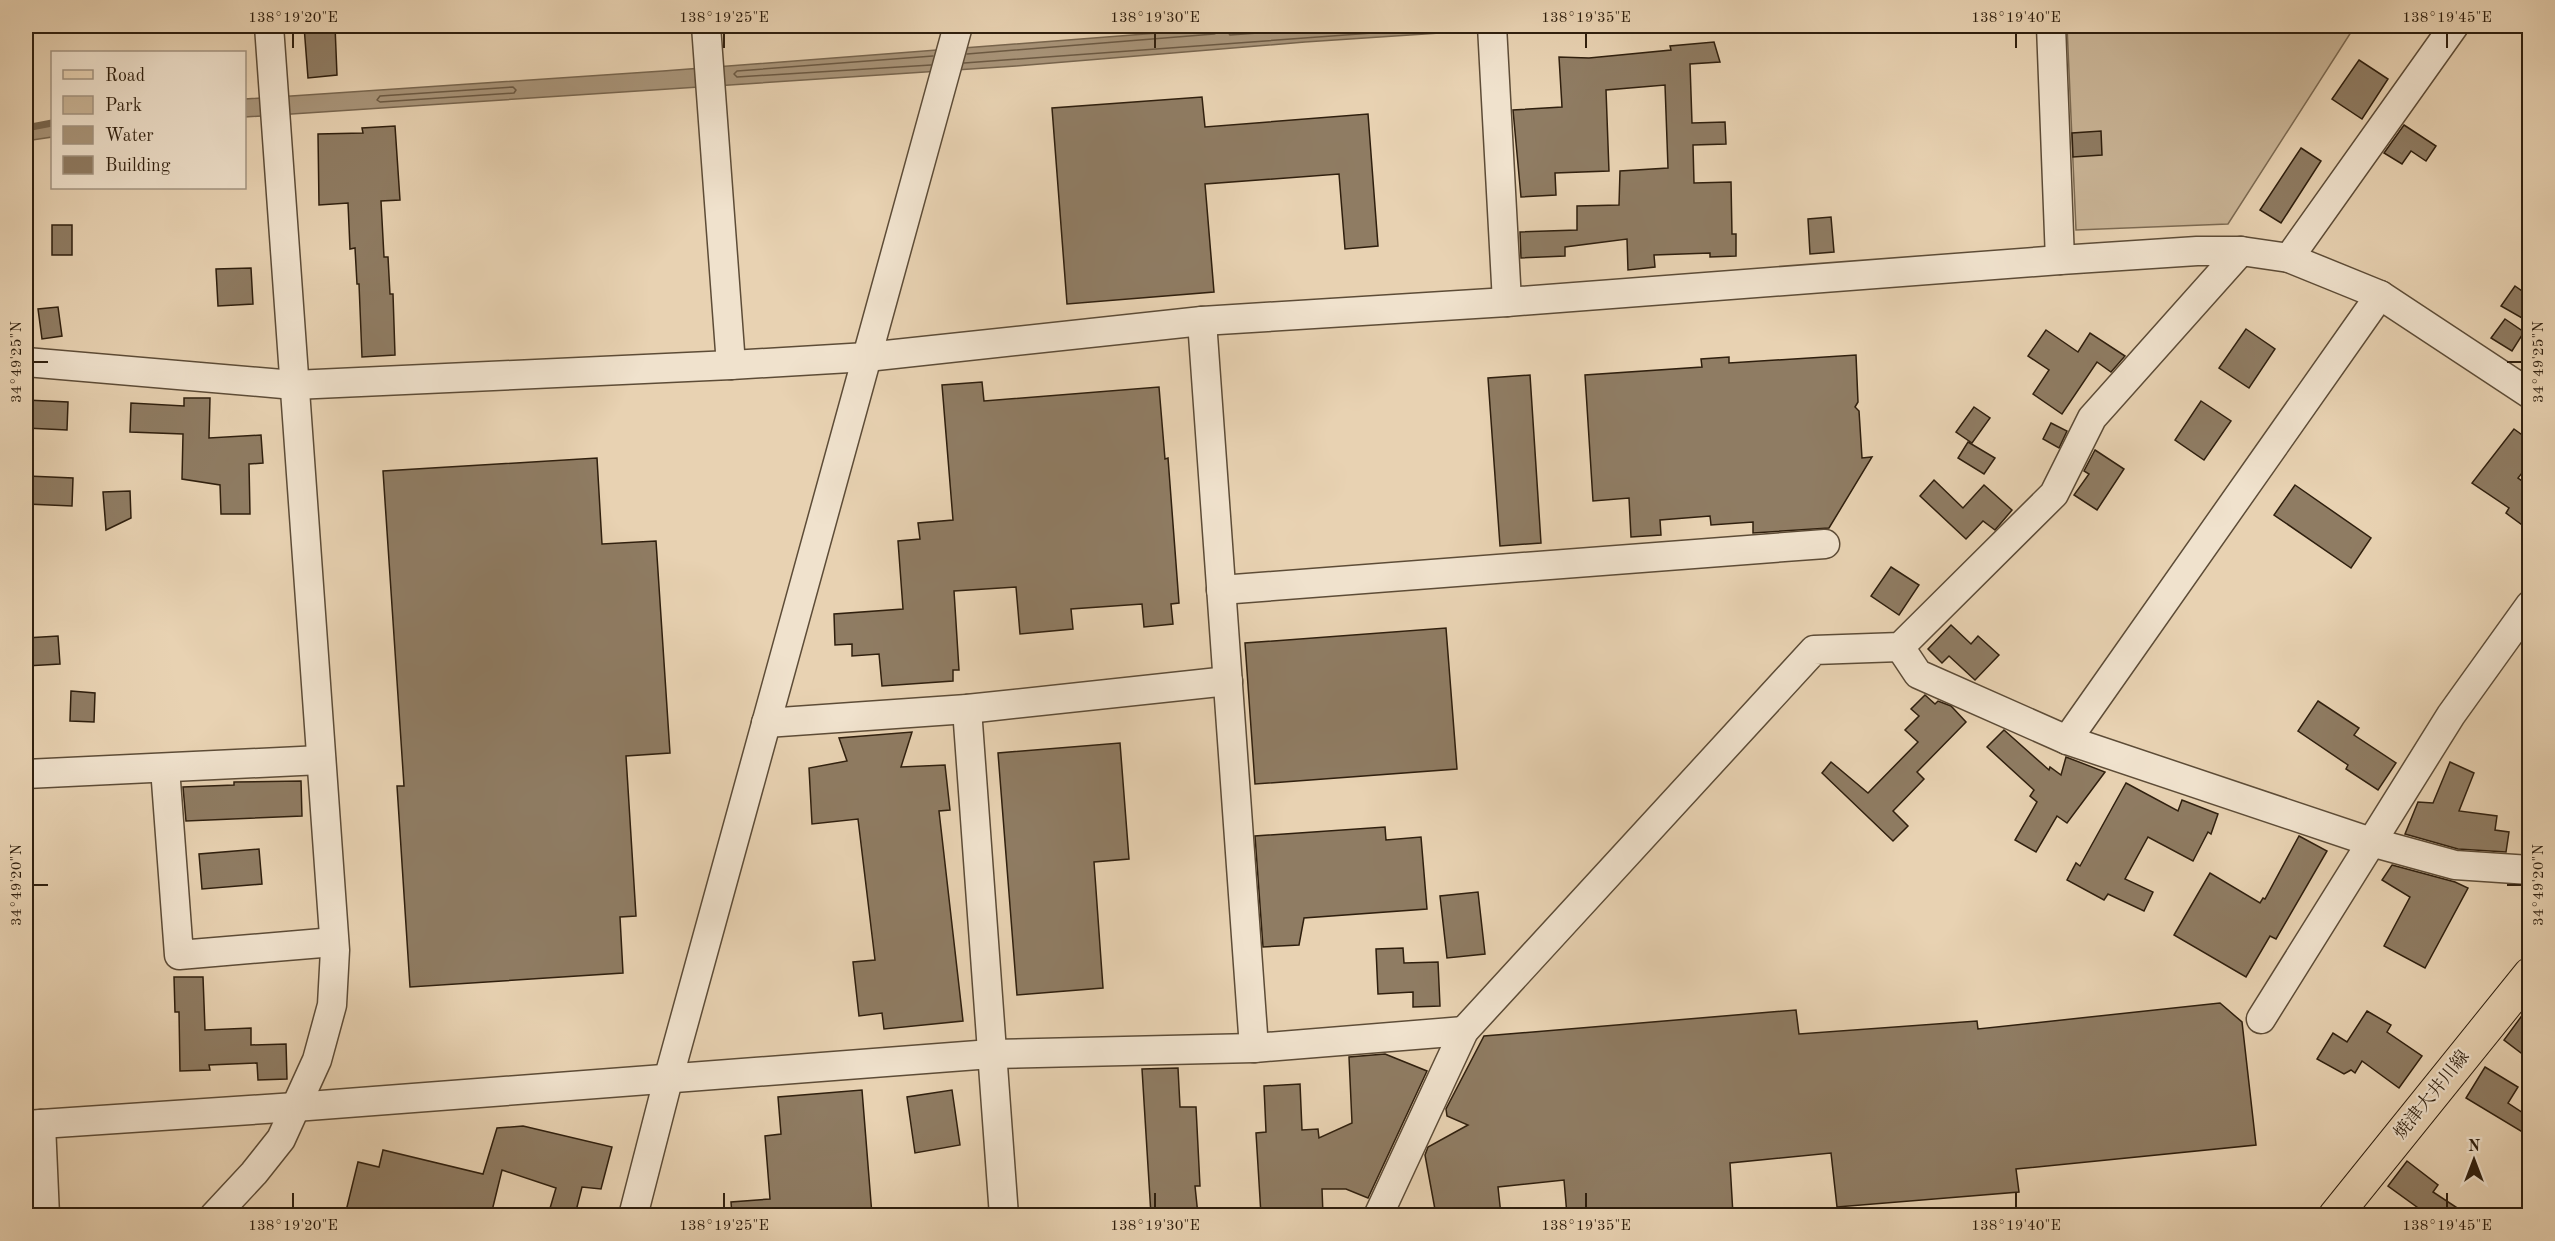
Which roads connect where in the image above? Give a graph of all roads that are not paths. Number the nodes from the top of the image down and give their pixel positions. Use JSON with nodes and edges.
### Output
{"nodes":[{"id":1,"x":269,"y":26,"type":"edge"},
{"id":2,"x":2051,"y":26,"type":"edge"},
{"id":3,"x":2454,"y":26,"type":"edge"},
{"id":4,"x":957,"y":30,"type":"edge"},
{"id":5,"x":1492,"y":34,"type":"edge"},
{"id":6,"x":707,"y":37,"type":"edge"},
{"id":7,"x":2241,"y":251,"type":"junction"},
{"id":8,"x":2289,"y":258,"type":"junction"},
{"id":9,"x":2060,"y":260,"type":"junction"},
{"id":10,"x":2380,"y":295,"type":"junction"},
{"id":11,"x":1507,"y":302,"type":"junction"},
{"id":12,"x":1202,"y":321,"type":"junction"},
{"id":13,"x":867,"y":357,"type":"junction"},
{"id":14,"x":26,"y":362,"type":"edge"},
{"id":15,"x":731,"y":365,"type":"junction"},
{"id":16,"x":294,"y":385,"type":"junction"},
{"id":17,"x":2529,"y":394,"type":"edge"},
{"id":18,"x":1825,"y":544,"type":"dead end"},
{"id":19,"x":1221,"y":590,"type":"junction"},
{"id":20,"x":2529,"y":605,"type":"edge"},
{"id":21,"x":1900,"y":647,"type":"junction"},
{"id":22,"x":1227,"y":681,"type":"junction"},
{"id":23,"x":967,"y":710,"type":"junction"},
{"id":24,"x":766,"y":723,"type":"junction"},
{"id":25,"x":2067,"y":740,"type":"junction"},
{"id":26,"x":321,"y":760,"type":"junction"},
{"id":27,"x":165,"y":768,"type":"junction"},
{"id":28,"x":26,"y":774,"type":"edge"},
{"id":29,"x":2371,"y":842,"type":"junction"},
{"id":30,"x":2529,"y":870,"type":"edge"},
{"id":31,"x":334,"y":942,"type":"junction"},
{"id":32,"x":2529,"y":974,"type":"edge"},
{"id":33,"x":2261,"y":1019,"type":"dead end"},
{"id":34,"x":1464,"y":1031,"type":"junction"},
{"id":35,"x":1254,"y":1048,"type":"junction"},
{"id":36,"x":992,"y":1054,"type":"junction"},
{"id":37,"x":668,"y":1080,"type":"junction"},
{"id":38,"x":295,"y":1107,"type":"junction"},
{"id":39,"x":33,"y":1124,"type":"edge"},
{"id":40,"x":45,"y":1215,"type":"edge"},
{"id":41,"x":214,"y":1215,"type":"edge"},
{"id":42,"x":633,"y":1215,"type":"edge"},
{"id":43,"x":1004,"y":1215,"type":"edge"},
{"id":44,"x":1378,"y":1215,"type":"edge"},
{"id":45,"x":2335,"y":1215,"type":"edge"}],
"edges":[{"from":1,"to":16,"type":"street"},
{"from":2,"to":9,"type":"street"},
{"from":3,"to":8,"type":"street"},
{"from":4,"to":13,"type":"street"},
{"from":5,"to":11,"type":"street"},
{"from":6,"to":15,"type":"street"},
{"from":7,"to":8,"type":"street"},
{"from":7,"to":9,"type":"street"},
{"from":7,"to":21,"type":"street"},
{"from":8,"to":10,"type":"street"},
{"from":9,"to":11,"type":"street"},
{"from":10,"to":17,"type":"street"},
{"from":10,"to":25,"type":"street"},
{"from":11,"to":12,"type":"street"},
{"from":12,"to":13,"type":"street"},
{"from":12,"to":19,"type":"street"},
{"from":13,"to":15,"type":"street"},
{"from":13,"to":24,"type":"street"},
{"from":14,"to":16,"type":"street"},
{"from":15,"to":16,"type":"street"},
{"from":16,"to":26,"type":"street"},
{"from":18,"to":19,"type":"street"},
{"from":19,"to":22,"type":"street"},
{"from":20,"to":29,"type":"street"},
{"from":21,"to":25,"type":"street"},
{"from":21,"to":34,"type":"street"},
{"from":22,"to":23,"type":"street"},
{"from":22,"to":35,"type":"street"},
{"from":23,"to":24,"type":"street"},
{"from":23,"to":36,"type":"street"},
{"from":24,"to":37,"type":"street"},
{"from":25,"to":29,"type":"street"},
{"from":26,"to":27,"type":"street"},
{"from":26,"to":31,"type":"street"},
{"from":27,"to":28,"type":"street"},
{"from":27,"to":31,"type":"street"},
{"from":29,"to":30,"type":"street"},
{"from":29,"to":33,"type":"street"},
{"from":31,"to":38,"type":"street"},
{"from":32,"to":45,"type":"main road","name":"焼津大井川線"},
{"from":34,"to":35,"type":"street"},
{"from":34,"to":44,"type":"street"},
{"from":35,"to":36,"type":"street"},
{"from":36,"to":37,"type":"street"},
{"from":36,"to":43,"type":"street"},
{"from":37,"to":38,"type":"street"},
{"from":37,"to":42,"type":"street"},
{"from":38,"to":39,"type":"street"},
{"from":38,"to":41,"type":"street"},
{"from":39,"to":40,"type":"street"}]}
